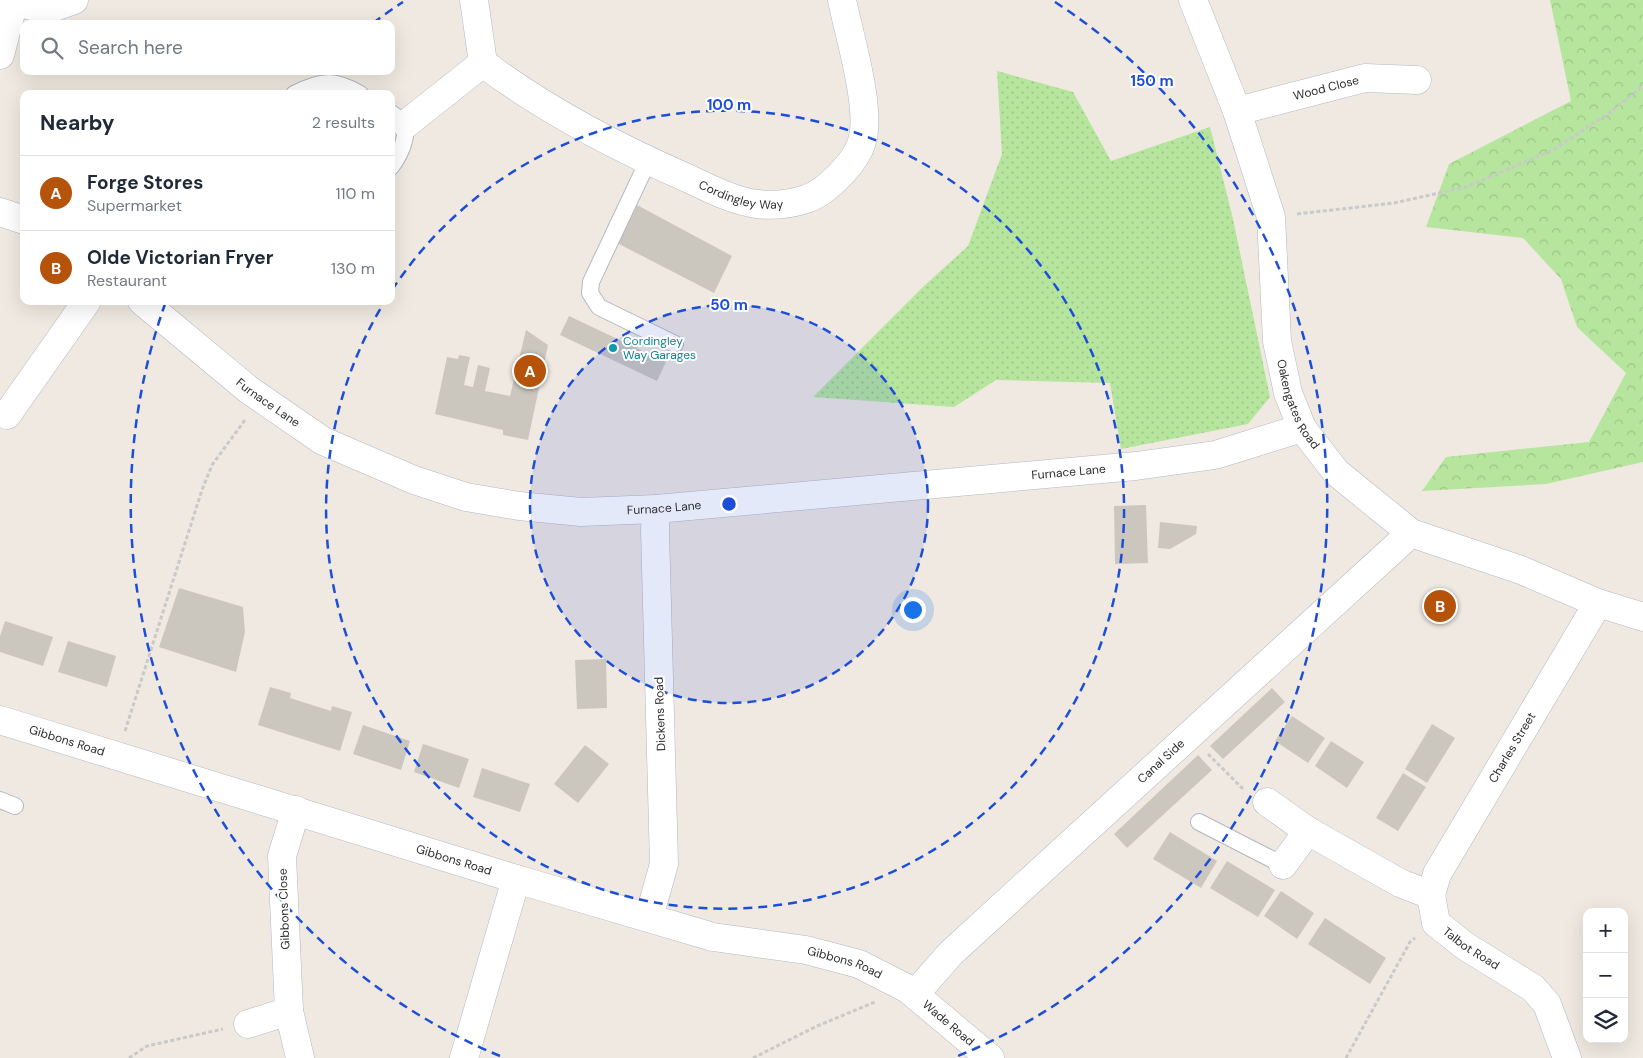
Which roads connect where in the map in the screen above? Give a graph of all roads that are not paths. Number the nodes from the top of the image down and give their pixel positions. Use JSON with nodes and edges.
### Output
{"nodes":[{"id":1,"x":14,"y":0,"type":"edge"},
{"id":2,"x":74,"y":0,"type":"edge"},
{"id":3,"x":474,"y":0,"type":"edge"},
{"id":4,"x":842,"y":0,"type":"edge"},
{"id":5,"x":1193,"y":0,"type":"edge"},
{"id":6,"x":0,"y":55,"type":"edge"},
{"id":7,"x":483,"y":63,"type":"junction"},
{"id":8,"x":1417,"y":80,"type":"dead end"},
{"id":9,"x":302,"y":90,"type":"edge"},
{"id":10,"x":353,"y":90,"type":"edge"},
{"id":11,"x":1237,"y":111,"type":"junction"},
{"id":12,"x":399,"y":118,"type":"edge"},
{"id":13,"x":395,"y":161,"type":"edge"},
{"id":14,"x":648,"y":161,"type":"junction"},
{"id":15,"x":0,"y":212,"type":"edge"},
{"id":16,"x":20,"y":219,"type":"edge"},
{"id":17,"x":84,"y":305,"type":"edge"},
{"id":18,"x":147,"y":305,"type":"edge"},
{"id":19,"x":675,"y":344,"type":"dead end"},
{"id":20,"x":7,"y":415,"type":"dead end"},
{"id":21,"x":1302,"y":428,"type":"junction"},
{"id":22,"x":656,"y":509,"type":"junction"},
{"id":23,"x":1411,"y":532,"type":"junction"},
{"id":24,"x":1598,"y":603,"type":"junction"},
{"id":25,"x":1643,"y":616,"type":"edge"},
{"id":26,"x":0,"y":720,"type":"edge"},
{"id":27,"x":1267,"y":802,"type":"road end"},
{"id":28,"x":296,"y":810,"type":"junction"},
{"id":29,"x":1199,"y":822,"type":"dead end"},
{"id":30,"x":1308,"y":831,"type":"junction"},
{"id":31,"x":1283,"y":865,"type":"joint"},
{"id":32,"x":516,"y":879,"type":"junction"},
{"id":33,"x":1431,"y":895,"type":"junction"},
{"id":34,"x":650,"y":917,"type":"junction"},
{"id":35,"x":911,"y":991,"type":"junction"},
{"id":36,"x":289,"y":1011,"type":"junction"},
{"id":37,"x":248,"y":1024,"type":"road end"},
{"id":38,"x":300,"y":1058,"type":"edge"},
{"id":39,"x":464,"y":1058,"type":"edge"},
{"id":40,"x":990,"y":1058,"type":"edge"},
{"id":41,"x":1567,"y":1058,"type":"edge"}],
"edges":[{"from":1,"to":2,"type":"street"},
{"from":1,"to":6,"type":"street"},
{"from":3,"to":7,"type":"street"},
{"from":4,"to":14,"type":"street","name":"Cordingley Way"},
{"from":5,"to":11,"type":"street","name":"Oakengates Road"},
{"from":7,"to":12,"type":"street"},
{"from":7,"to":14,"type":"street","name":"Cordingley Way"},
{"from":8,"to":11,"type":"street","name":"Wood Close"},
{"from":9,"to":10,"type":"lane"},
{"from":11,"to":21,"type":"street","name":"Oakengates Road"},
{"from":12,"to":13,"type":"lane"},
{"from":14,"to":19,"type":"lane"},
{"from":15,"to":16,"type":"street"},
{"from":17,"to":20,"type":"street"},
{"from":18,"to":22,"type":"street","name":"Furnace Lane"},
{"from":21,"to":22,"type":"street","name":"Furnace Lane"},
{"from":21,"to":23,"type":"street","name":"Oakengates Road"},
{"from":22,"to":34,"type":"street","name":"Dickens Road"},
{"from":23,"to":24,"type":"street","name":"Oakengates Road"},
{"from":23,"to":35,"type":"street","name":"Canal Side"},
{"from":24,"to":25,"type":"street","name":"Oakengates Road"},
{"from":24,"to":33,"type":"street","name":"Charles Street"},
{"from":26,"to":28,"type":"street","name":"Gibbons Road"},
{"from":27,"to":30,"type":"street"},
{"from":28,"to":32,"type":"street","name":"Gibbons Road"},
{"from":28,"to":36,"type":"street","name":"Gibbons Close"},
{"from":29,"to":31,"type":"lane"},
{"from":30,"to":31,"type":"street"},
{"from":30,"to":33,"type":"street"},
{"from":32,"to":34,"type":"street","name":"Gibbons Road"},
{"from":32,"to":39,"type":"street"},
{"from":33,"to":41,"type":"street","name":"Talbot Road"},
{"from":34,"to":35,"type":"street","name":"Gibbons Road"},
{"from":35,"to":40,"type":"street","name":"Wade Road"},
{"from":36,"to":37,"type":"street"},
{"from":36,"to":38,"type":"street","name":"Gibbons Close"}]}
